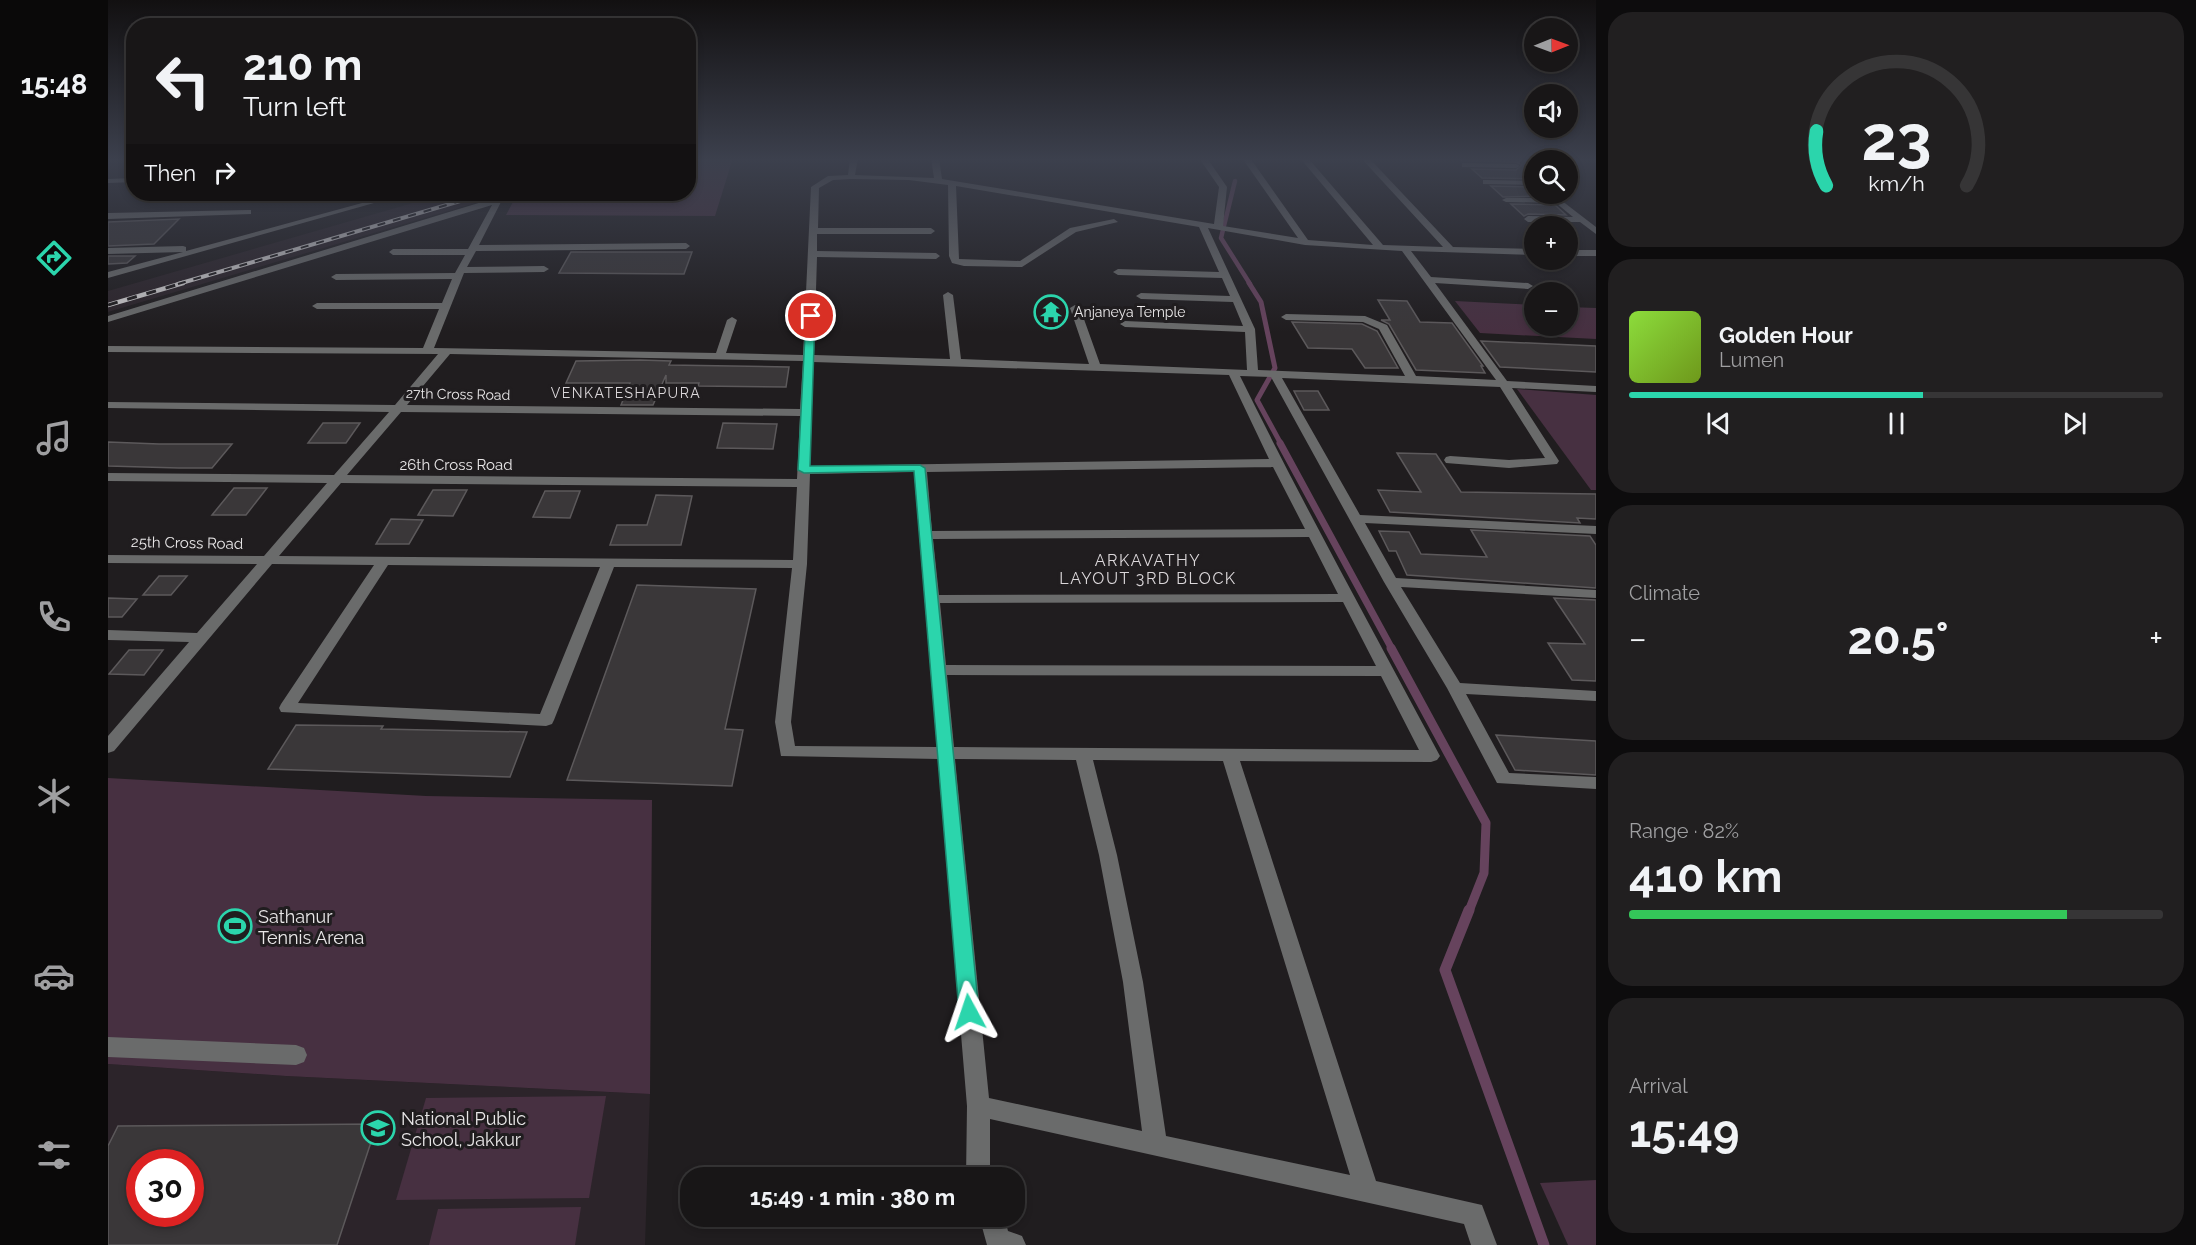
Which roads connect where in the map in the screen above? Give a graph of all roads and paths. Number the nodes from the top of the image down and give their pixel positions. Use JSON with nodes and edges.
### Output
{"nodes":[{"id":1,"x":322,"y":216,"type":"edge"},
{"id":2,"x":445,"y":216,"type":"edge"},
{"id":3,"x":490,"y":216,"type":"edge"},
{"id":4,"x":814,"y":216,"type":"edge"},
{"id":5,"x":952,"y":216,"type":"edge"},
{"id":6,"x":1145,"y":216,"type":"edge"},
{"id":7,"x":1219,"y":216,"type":"edge"},
{"id":8,"x":1287,"y":216,"type":"edge"},
{"id":9,"x":1353,"y":216,"type":"edge"},
{"id":10,"x":1419,"y":216,"type":"edge"},
{"id":11,"x":1578,"y":216,"type":"edge"},
{"id":12,"x":1578,"y":220,"type":"edge"},
{"id":13,"x":1583,"y":220,"type":"junction"},
{"id":14,"x":1114,"y":222,"type":"dead end"},
{"id":15,"x":1203,"y":226,"type":"junction"},
{"id":16,"x":1218,"y":228,"type":"junction"},
{"id":17,"x":813,"y":231,"type":"junction"},
{"id":18,"x":931,"y":231,"type":"dead end"},
{"id":19,"x":1596,"y":231,"type":"edge"},
{"id":20,"x":1305,"y":242,"type":"junction"},
{"id":21,"x":686,"y":246,"type":"dead end"},
{"id":22,"x":207,"y":248,"type":"junction"},
{"id":23,"x":1380,"y":248,"type":"junction"},
{"id":24,"x":1405,"y":249,"type":"junction"},
{"id":25,"x":108,"y":250,"type":"edge"},
{"id":26,"x":472,"y":250,"type":"junction"},
{"id":27,"x":1451,"y":250,"type":"junction"},
{"id":28,"x":393,"y":252,"type":"dead end"},
{"id":29,"x":1524,"y":252,"type":"edge"},
{"id":30,"x":1578,"y":253,"type":"edge"},
{"id":31,"x":1596,"y":253,"type":"edge"},
{"id":32,"x":813,"y":254,"type":"junction"},
{"id":33,"x":936,"y":256,"type":"dead end"},
{"id":34,"x":1578,"y":256,"type":"edge"},
{"id":35,"x":1596,"y":263,"type":"edge"},
{"id":36,"x":544,"y":269,"type":"dead end"},
{"id":37,"x":1118,"y":272,"type":"dead end"},
{"id":38,"x":460,"y":273,"type":"junction"},
{"id":39,"x":108,"y":275,"type":"edge"},
{"id":40,"x":1226,"y":275,"type":"junction"},
{"id":41,"x":336,"y":277,"type":"dead end"},
{"id":42,"x":1428,"y":280,"type":"junction"},
{"id":43,"x":1524,"y":286,"type":"edge"},
{"id":44,"x":948,"y":295,"type":"dead end"},
{"id":45,"x":1141,"y":296,"type":"dead end"},
{"id":46,"x":1238,"y":299,"type":"junction"},
{"id":47,"x":317,"y":306,"type":"dead end"},
{"id":48,"x":444,"y":306,"type":"junction"},
{"id":49,"x":1075,"y":308,"type":"dead end"},
{"id":50,"x":1286,"y":316,"type":"dead end"},
{"id":51,"x":108,"y":319,"type":"edge"},
{"id":52,"x":732,"y":320,"type":"dead end"},
{"id":53,"x":1125,"y":324,"type":"dead end"},
{"id":54,"x":1250,"y":329,"type":"junction"},
{"id":55,"x":108,"y":350,"type":"edge"},
{"id":56,"x":427,"y":351,"type":"junction"},
{"id":57,"x":447,"y":351,"type":"junction"},
{"id":58,"x":720,"y":356,"type":"junction"},
{"id":59,"x":810,"y":357,"type":"junction"},
{"id":60,"x":956,"y":362,"type":"junction"},
{"id":61,"x":1096,"y":367,"type":"junction"},
{"id":62,"x":1233,"y":372,"type":"junction"},
{"id":63,"x":1266,"y":374,"type":"junction"},
{"id":64,"x":1413,"y":380,"type":"junction"},
{"id":65,"x":1504,"y":384,"type":"junction"},
{"id":66,"x":1596,"y":389,"type":"edge"},
{"id":67,"x":108,"y":405,"type":"edge"},
{"id":68,"x":398,"y":408,"type":"junction"},
{"id":69,"x":807,"y":413,"type":"junction"},
{"id":70,"x":1450,"y":460,"type":"dead end"},
{"id":71,"x":1278,"y":463,"type":"junction"},
{"id":72,"x":920,"y":468,"type":"junction"},
{"id":73,"x":804,"y":476,"type":"junction"},
{"id":74,"x":108,"y":477,"type":"edge"},
{"id":75,"x":337,"y":481,"type":"junction"},
{"id":76,"x":1355,"y":519,"type":"junction"},
{"id":77,"x":1596,"y":530,"type":"edge"},
{"id":78,"x":1314,"y":533,"type":"junction"},
{"id":79,"x":925,"y":535,"type":"junction"},
{"id":80,"x":108,"y":559,"type":"edge"},
{"id":81,"x":266,"y":561,"type":"junction"},
{"id":82,"x":384,"y":561,"type":"junction"},
{"id":83,"x":609,"y":562,"type":"junction"},
{"id":84,"x":800,"y":564,"type":"junction"},
{"id":85,"x":1391,"y":582,"type":"junction"},
{"id":86,"x":1596,"y":594,"type":"edge"},
{"id":87,"x":931,"y":598,"type":"junction"},
{"id":88,"x":1350,"y":598,"type":"junction"},
{"id":89,"x":108,"y":635,"type":"edge"},
{"id":90,"x":201,"y":638,"type":"junction"},
{"id":91,"x":938,"y":670,"type":"junction"},
{"id":92,"x":1386,"y":671,"type":"junction"},
{"id":93,"x":1455,"y":688,"type":"junction"},
{"id":94,"x":1596,"y":696,"type":"edge"},
{"id":95,"x":108,"y":724,"type":"edge"},
{"id":96,"x":127,"y":724,"type":"junction"},
{"id":97,"x":108,"y":747,"type":"edge"},
{"id":98,"x":946,"y":753,"type":"junction"},
{"id":99,"x":1083,"y":754,"type":"junction"},
{"id":100,"x":1230,"y":754,"type":"junction"},
{"id":101,"x":1596,"y":783,"type":"edge"},
{"id":102,"x":108,"y":1047,"type":"edge"},
{"id":103,"x":297,"y":1055,"type":"dead end"},
{"id":104,"x":978,"y":1106,"type":"junction"},
{"id":105,"x":1156,"y":1145,"type":"junction"},
{"id":106,"x":978,"y":1167,"type":"edge"},
{"id":107,"x":1367,"y":1191,"type":"junction"},
{"id":108,"x":994,"y":1227,"type":"edge"},
{"id":109,"x":1012,"y":1245,"type":"edge"},
{"id":110,"x":1484,"y":1245,"type":"edge"}],
"edges":[{"from":1,"to":22,"type":"street"},
{"from":2,"to":51,"type":"street"},
{"from":3,"to":26,"type":"street"},
{"from":4,"to":17,"type":"street"},
{"from":5,"to":14,"type":"street"},
{"from":6,"to":15,"type":"street"},
{"from":7,"to":16,"type":"street"},
{"from":8,"to":20,"type":"street"},
{"from":9,"to":23,"type":"street"},
{"from":10,"to":27,"type":"street"},
{"from":11,"to":13,"type":"street"},
{"from":12,"to":13,"type":"street"},
{"from":13,"to":19,"type":"street"},
{"from":15,"to":16,"type":"street"},
{"from":15,"to":40,"type":"street"},
{"from":16,"to":20,"type":"street"},
{"from":17,"to":18,"type":"street"},
{"from":17,"to":32,"type":"street"},
{"from":20,"to":23,"type":"street"},
{"from":21,"to":26,"type":"street"},
{"from":22,"to":25,"type":"street"},
{"from":22,"to":39,"type":"street"},
{"from":23,"to":24,"type":"street"},
{"from":24,"to":27,"type":"street"},
{"from":24,"to":42,"type":"street"},
{"from":26,"to":28,"type":"street"},
{"from":26,"to":38,"type":"street"},
{"from":27,"to":29,"type":"street"},
{"from":30,"to":31,"type":"street"},
{"from":32,"to":33,"type":"street"},
{"from":32,"to":59,"type":"street"},
{"from":34,"to":35,"type":"street"},
{"from":36,"to":38,"type":"street"},
{"from":37,"to":40,"type":"street"},
{"from":38,"to":41,"type":"street"},
{"from":38,"to":48,"type":"street"},
{"from":40,"to":46,"type":"street"},
{"from":42,"to":43,"type":"street"},
{"from":42,"to":65,"type":"street"},
{"from":44,"to":60,"type":"street"},
{"from":45,"to":46,"type":"street"},
{"from":46,"to":54,"type":"street"},
{"from":47,"to":48,"type":"street"},
{"from":48,"to":56,"type":"street"},
{"from":49,"to":61,"type":"street"},
{"from":50,"to":64,"type":"street"},
{"from":52,"to":58,"type":"street"},
{"from":53,"to":54,"type":"street"},
{"from":54,"to":63,"type":"street"},
{"from":55,"to":56,"type":"street"},
{"from":56,"to":57,"type":"street"},
{"from":57,"to":58,"type":"street"},
{"from":57,"to":68,"type":"street"},
{"from":58,"to":59,"type":"street"},
{"from":59,"to":60,"type":"street"},
{"from":59,"to":69,"type":"street"},
{"from":60,"to":61,"type":"street"},
{"from":61,"to":62,"type":"street"},
{"from":62,"to":63,"type":"street"},
{"from":62,"to":71,"type":"street"},
{"from":63,"to":64,"type":"street"},
{"from":63,"to":76,"type":"street"},
{"from":64,"to":65,"type":"street"},
{"from":65,"to":66,"type":"street"},
{"from":65,"to":70,"type":"street"},
{"from":67,"to":68,"type":"street","name":"27th Cross Road"},
{"from":68,"to":69,"type":"street","name":"27th Cross Road"},
{"from":68,"to":75,"type":"street"},
{"from":69,"to":73,"type":"street"},
{"from":71,"to":72,"type":"street","name":"26th Cross Road"},
{"from":71,"to":78,"type":"street"},
{"from":72,"to":73,"type":"street","name":"26th Cross Road"},
{"from":72,"to":79,"type":"street"},
{"from":73,"to":75,"type":"street","name":"26th Cross Road"},
{"from":73,"to":84,"type":"street"},
{"from":74,"to":75,"type":"street","name":"26th Cross Road"},
{"from":75,"to":81,"type":"street"},
{"from":76,"to":77,"type":"street"},
{"from":76,"to":85,"type":"street"},
{"from":78,"to":79,"type":"street"},
{"from":78,"to":88,"type":"street"},
{"from":79,"to":87,"type":"street"},
{"from":80,"to":81,"type":"street","name":"25th Cross Road"},
{"from":81,"to":82,"type":"street","name":"25th Cross Road"},
{"from":81,"to":90,"type":"street"},
{"from":82,"to":83,"type":"street","name":"25th Cross Road"},
{"from":82,"to":83,"type":"street"},
{"from":83,"to":84,"type":"street","name":"25th Cross Road"},
{"from":84,"to":98,"type":"street"},
{"from":85,"to":86,"type":"street"},
{"from":85,"to":93,"type":"street"},
{"from":87,"to":88,"type":"street"},
{"from":87,"to":91,"type":"street"},
{"from":88,"to":92,"type":"street"},
{"from":89,"to":90,"type":"street"},
{"from":90,"to":96,"type":"street"},
{"from":91,"to":92,"type":"street"},
{"from":91,"to":98,"type":"street"},
{"from":92,"to":100,"type":"street"},
{"from":93,"to":94,"type":"street"},
{"from":93,"to":101,"type":"street"},
{"from":95,"to":96,"type":"street"},
{"from":96,"to":97,"type":"street"},
{"from":98,"to":99,"type":"street"},
{"from":98,"to":104,"type":"street"},
{"from":99,"to":100,"type":"street"},
{"from":99,"to":105,"type":"street"},
{"from":100,"to":107,"type":"street"},
{"from":102,"to":103,"type":"street"},
{"from":104,"to":105,"type":"street"},
{"from":104,"to":106,"type":"street"},
{"from":105,"to":107,"type":"street"},
{"from":107,"to":110,"type":"street"},
{"from":108,"to":109,"type":"street"}]}
